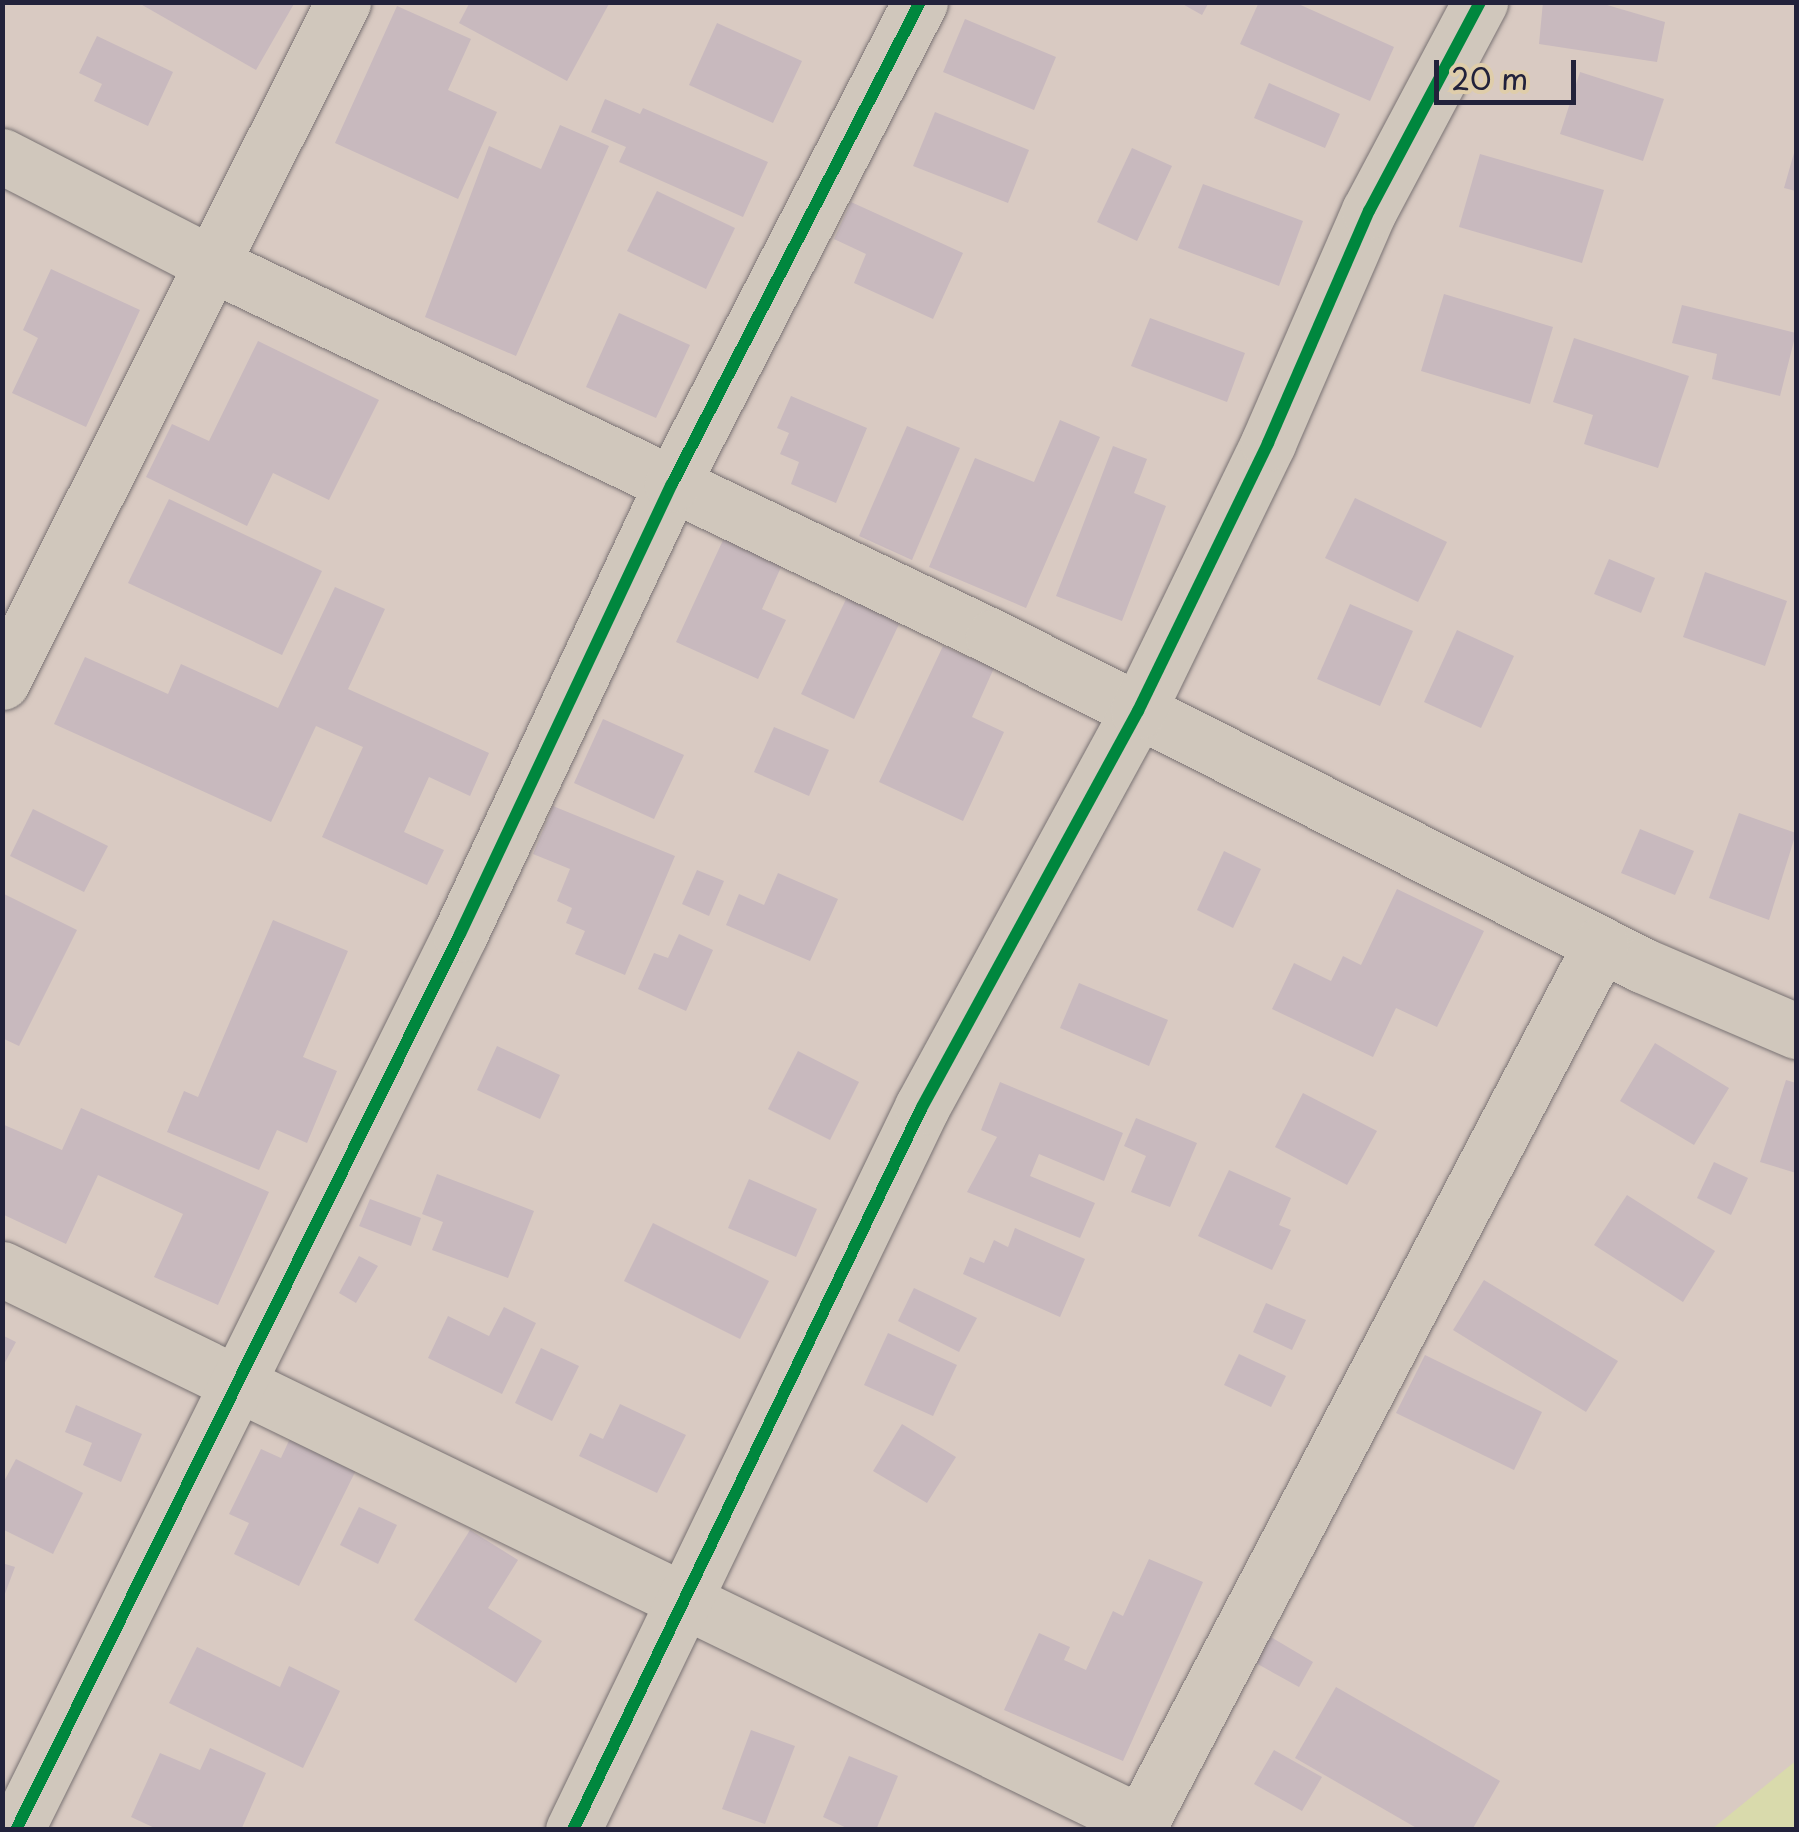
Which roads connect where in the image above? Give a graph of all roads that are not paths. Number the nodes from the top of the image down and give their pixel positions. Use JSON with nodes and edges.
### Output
{"nodes":[{"id":1,"x":343,"y":2,"type":"edge"},
{"id":2,"x":920,"y":2,"type":"edge"},
{"id":3,"x":1480,"y":2,"type":"edge"},
{"id":4,"x":2,"y":156,"type":"edge"},
{"id":5,"x":212,"y":264,"type":"junction"},
{"id":6,"x":672,"y":484,"type":"junction"},
{"id":7,"x":2,"y":682,"type":"edge"},
{"id":8,"x":1138,"y":711,"type":"junction"},
{"id":9,"x":1600,"y":944,"type":"junction"},
{"id":10,"x":1796,"y":1031,"type":"edge"},
{"id":11,"x":2,"y":1268,"type":"edge"},
{"id":12,"x":235,"y":1382,"type":"junction"},
{"id":13,"x":685,"y":1600,"type":"junction"},
{"id":14,"x":1138,"y":1826,"type":"edge"},
{"id":15,"x":16,"y":1830,"type":"edge"},
{"id":16,"x":573,"y":1830,"type":"edge"}],
"edges":[{"from":1,"to":5,"type":"street"},
{"from":2,"to":6,"type":"street"},
{"from":3,"to":8,"type":"street"},
{"from":4,"to":5,"type":"street"},
{"from":5,"to":6,"type":"street"},
{"from":5,"to":7,"type":"street"},
{"from":6,"to":8,"type":"street"},
{"from":6,"to":12,"type":"street"},
{"from":8,"to":9,"type":"street"},
{"from":8,"to":13,"type":"street"},
{"from":9,"to":10,"type":"street"},
{"from":9,"to":14,"type":"street"},
{"from":11,"to":12,"type":"street"},
{"from":12,"to":13,"type":"street"},
{"from":12,"to":15,"type":"street"},
{"from":13,"to":14,"type":"street"},
{"from":13,"to":16,"type":"street"}]}
